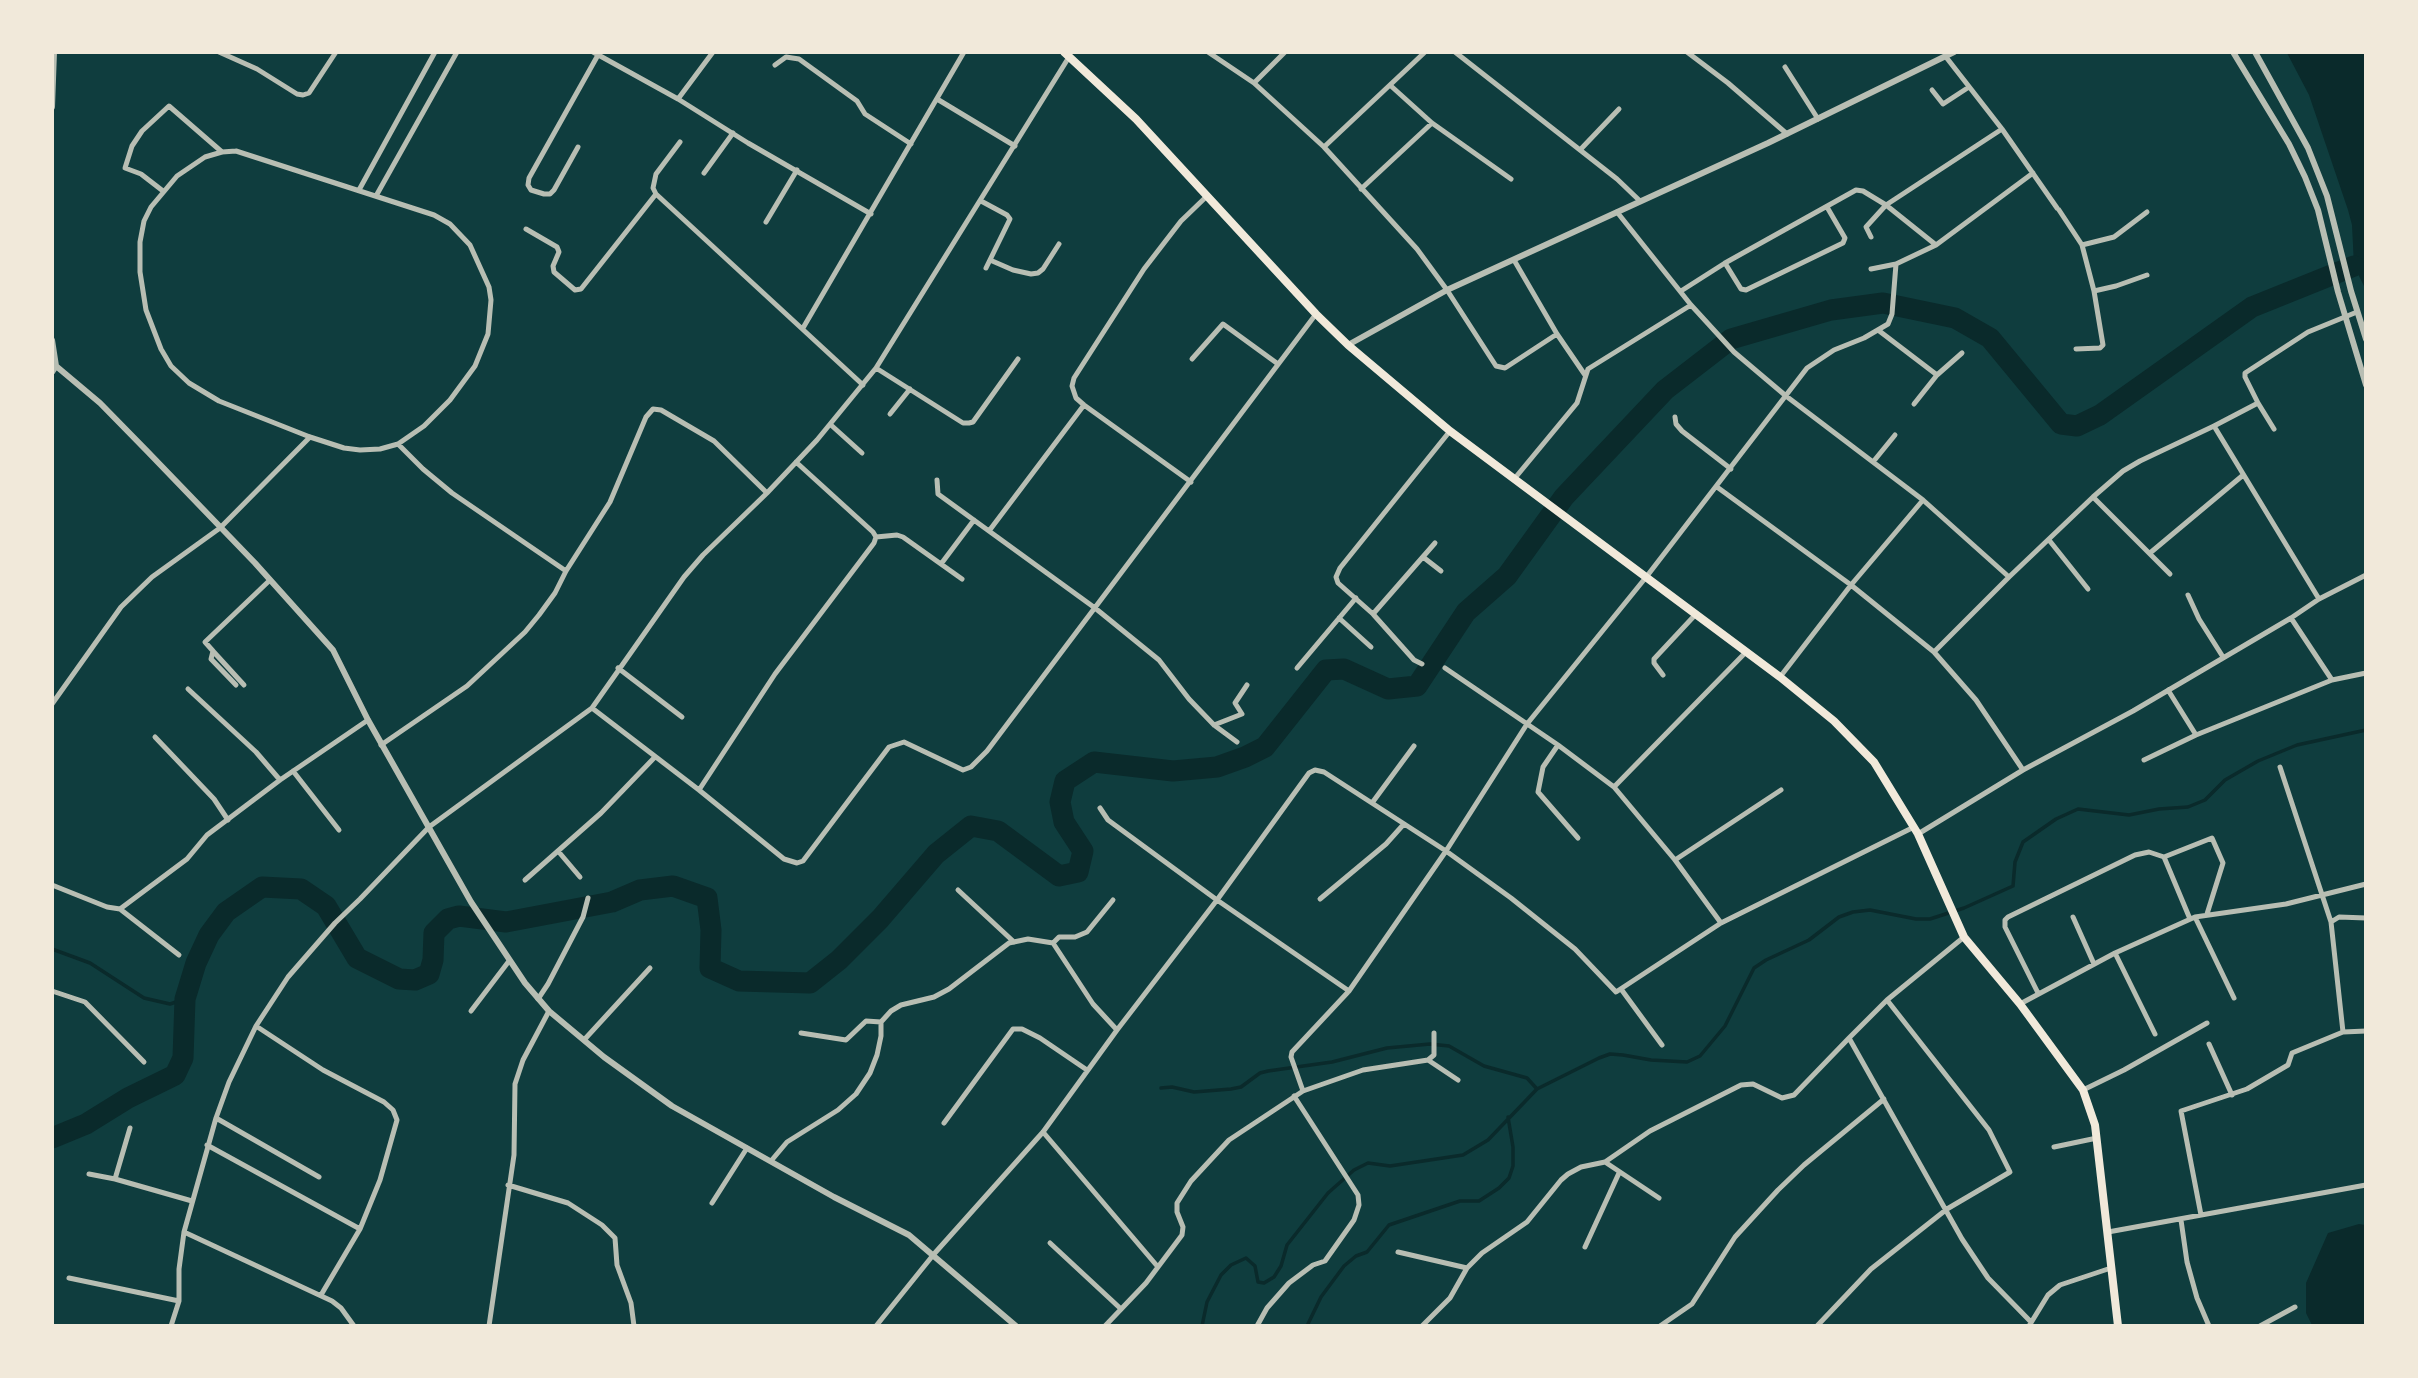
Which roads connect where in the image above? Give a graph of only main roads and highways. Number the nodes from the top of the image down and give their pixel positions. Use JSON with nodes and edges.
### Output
{"nodes":[{"id":1,"x":1067,"y":55,"type":"edge"},
{"id":2,"x":2119,"y":1325,"type":"edge"}],
"edges":[{"from":1,"to":2,"type":"highway"}]}
